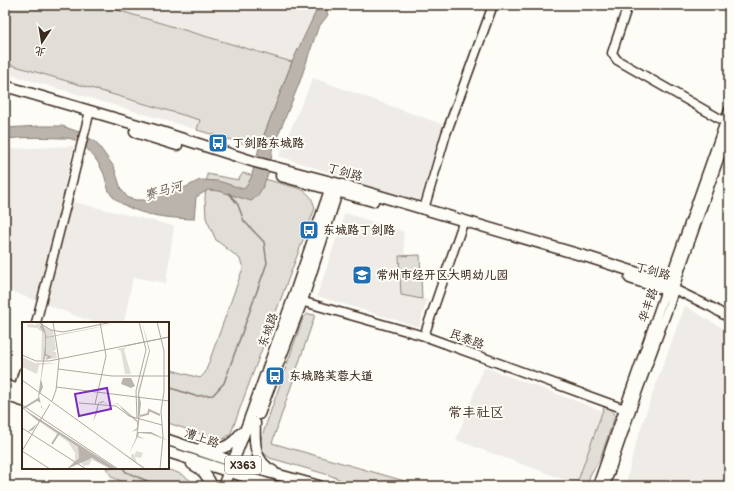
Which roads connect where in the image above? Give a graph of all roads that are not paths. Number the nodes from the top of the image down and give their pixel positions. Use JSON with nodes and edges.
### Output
{"nodes":[{"id":1,"x":493,"y":5,"type":"edge"},
{"id":2,"x":623,"y":5,"type":"edge"},
{"id":3,"x":5,"y":86,"type":"edge"},
{"id":4,"x":5,"y":93,"type":"edge"},
{"id":5,"x":729,"y":110,"type":"edge"},
{"id":6,"x":88,"y":119,"type":"junction"},
{"id":7,"x":727,"y":124,"type":"edge"},
{"id":8,"x":729,"y":130,"type":"edge"},
{"id":9,"x":335,"y":186,"type":"junction"},
{"id":10,"x":424,"y":208,"type":"junction"},
{"id":11,"x":462,"y":226,"type":"junction"},
{"id":12,"x":670,"y":288,"type":"junction"},
{"id":13,"x":298,"y":300,"type":"junction"},
{"id":14,"x":729,"y":318,"type":"edge"},
{"id":15,"x":36,"y":322,"type":"edge"},
{"id":16,"x":424,"y":336,"type":"junction"},
{"id":17,"x":5,"y":385,"type":"edge"},
{"id":18,"x":21,"y":391,"type":"edge"},
{"id":19,"x":5,"y":394,"type":"edge"},
{"id":20,"x":22,"y":401,"type":"edge"},
{"id":21,"x":627,"y":410,"type":"junction"},
{"id":22,"x":252,"y":423,"type":"junction"},
{"id":23,"x":169,"y":440,"type":"edge"},
{"id":24,"x":189,"y":447,"type":"junction"},
{"id":25,"x":169,"y":453,"type":"edge"},
{"id":26,"x":169,"y":453,"type":"edge"},
{"id":27,"x":234,"y":468,"type":"junction"},
{"id":28,"x":296,"y":480,"type":"junction"},
{"id":29,"x":212,"y":486,"type":"edge"},
{"id":30,"x":223,"y":486,"type":"edge"},
{"id":31,"x":228,"y":486,"type":"edge"},
{"id":32,"x":253,"y":486,"type":"edge"},
{"id":33,"x":274,"y":486,"type":"edge"},
{"id":34,"x":319,"y":486,"type":"edge"},
{"id":35,"x":597,"y":486,"type":"edge"},
{"id":36,"x":605,"y":486,"type":"edge"}],
"edges":[{"from":1,"to":10,"type":"street"},
{"from":2,"to":7,"type":"street"},
{"from":3,"to":6,"type":"main road","name":"丁剑路"},
{"from":4,"to":6,"type":"main road","name":"丁剑路"},
{"from":5,"to":7,"type":"street","name":"华丰路"},
{"from":6,"to":9,"type":"main road","name":"丁剑路"},
{"from":6,"to":15,"type":"street"},
{"from":7,"to":12,"type":"street","name":"华丰路"},
{"from":8,"to":12,"type":"street","name":"华丰路"},
{"from":9,"to":10,"type":"main road","name":"丁剑路"},
{"from":9,"to":11,"type":"main road","name":"丁剑路"},
{"from":9,"to":13,"type":"main road","name":"东城路"},
{"from":10,"to":12,"type":"main road","name":"丁剑路"},
{"from":11,"to":12,"type":"main road","name":"丁剑路"},
{"from":11,"to":16,"type":"street"},
{"from":12,"to":14,"type":"street","name":"丁剑路"},
{"from":12,"to":21,"type":"street","name":"华丰路"},
{"from":13,"to":16,"type":"street","name":"民泰路"},
{"from":13,"to":22,"type":"main road","name":"东城路"},
{"from":16,"to":21,"type":"street","name":"民泰路"},
{"from":17,"to":18,"type":"main road"},
{"from":19,"to":20,"type":"main road"},
{"from":21,"to":35,"type":"street","name":"华丰路"},
{"from":21,"to":36,"type":"street","name":"华丰路"},
{"from":22,"to":24,"type":"main road"},
{"from":22,"to":27,"type":"main road","name":"东城路"},
{"from":22,"to":28,"type":"main road"},
{"from":23,"to":24,"type":"main road","name":"漕上路","number":"X363"},
{"from":24,"to":27,"type":"main road","name":"漕上路","number":"X363"},
{"from":25,"to":27,"type":"main road","name":"漕上路","number":"X363"},
{"from":26,"to":29,"type":"main road"},
{"from":27,"to":28,"type":"main road","name":"漕上路","number":"X363"},
{"from":27,"to":30,"type":"main road","name":"东城路"},
{"from":27,"to":31,"type":"main road","name":"东城路"},
{"from":27,"to":33,"type":"main road","name":"漕上路","number":"X363"},
{"from":28,"to":34,"type":"main road","name":"漕上路","number":"X363"},
{"from":32,"to":33,"type":"main road"}]}
